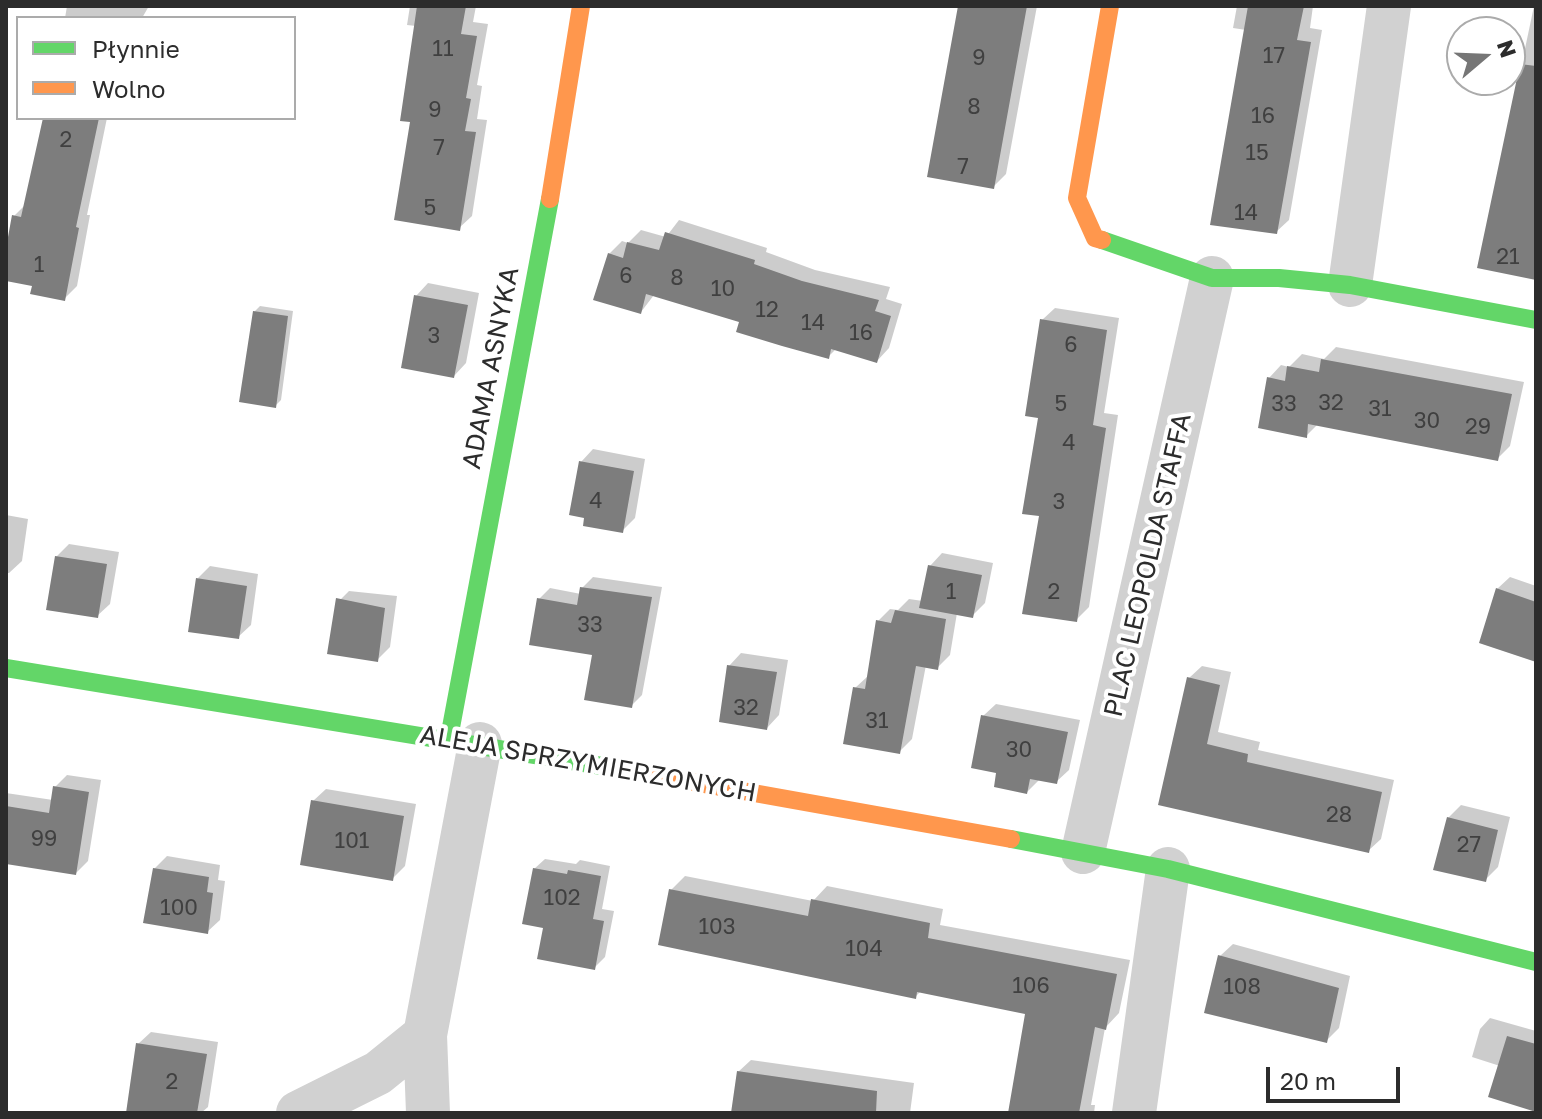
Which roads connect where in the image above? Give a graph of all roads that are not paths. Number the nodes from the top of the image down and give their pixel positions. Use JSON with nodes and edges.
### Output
{"nodes":[{"id":1,"x":581,"y":6,"type":"edge"},
{"id":2,"x":1110,"y":6,"type":"edge"},
{"id":3,"x":1389,"y":6,"type":"edge"},
{"id":4,"x":1212,"y":278,"type":"junction"},
{"id":5,"x":1350,"y":285,"type":"junction"},
{"id":6,"x":1536,"y":320,"type":"edge"},
{"id":7,"x":6,"y":668,"type":"edge"},
{"id":8,"x":464,"y":741,"type":"junction"},
{"id":9,"x":1083,"y":852,"type":"junction"},
{"id":10,"x":1168,"y":869,"type":"junction"},
{"id":11,"x":1536,"y":962,"type":"edge"},
{"id":12,"x":425,"y":1035,"type":"junction"},
{"id":13,"x":298,"y":1113,"type":"edge"},
{"id":14,"x":428,"y":1113,"type":"edge"},
{"id":15,"x":1134,"y":1113,"type":"edge"}],
"edges":[{"from":1,"to":8,"type":"street","name":"ADAMA ASNYKA"},
{"from":2,"to":4,"type":"street"},
{"from":3,"to":5,"type":"street"},
{"from":4,"to":5,"type":"street"},
{"from":4,"to":9,"type":"street","name":"PLAC LEOPOLDA STAFFA"},
{"from":5,"to":6,"type":"street"},
{"from":7,"to":8,"type":"street","name":"ALEJA SPRZYMIERZONYCH"},
{"from":8,"to":9,"type":"street","name":"ALEJA SPRZYMIERZONYCH"},
{"from":8,"to":12,"type":"street"},
{"from":9,"to":10,"type":"street","name":"ALEJA SPRZYMIERZONYCH"},
{"from":10,"to":11,"type":"street","name":"ALEJA SPRZYMIERZONYCH"},
{"from":10,"to":15,"type":"street"},
{"from":12,"to":13,"type":"street"},
{"from":12,"to":14,"type":"street"}]}
